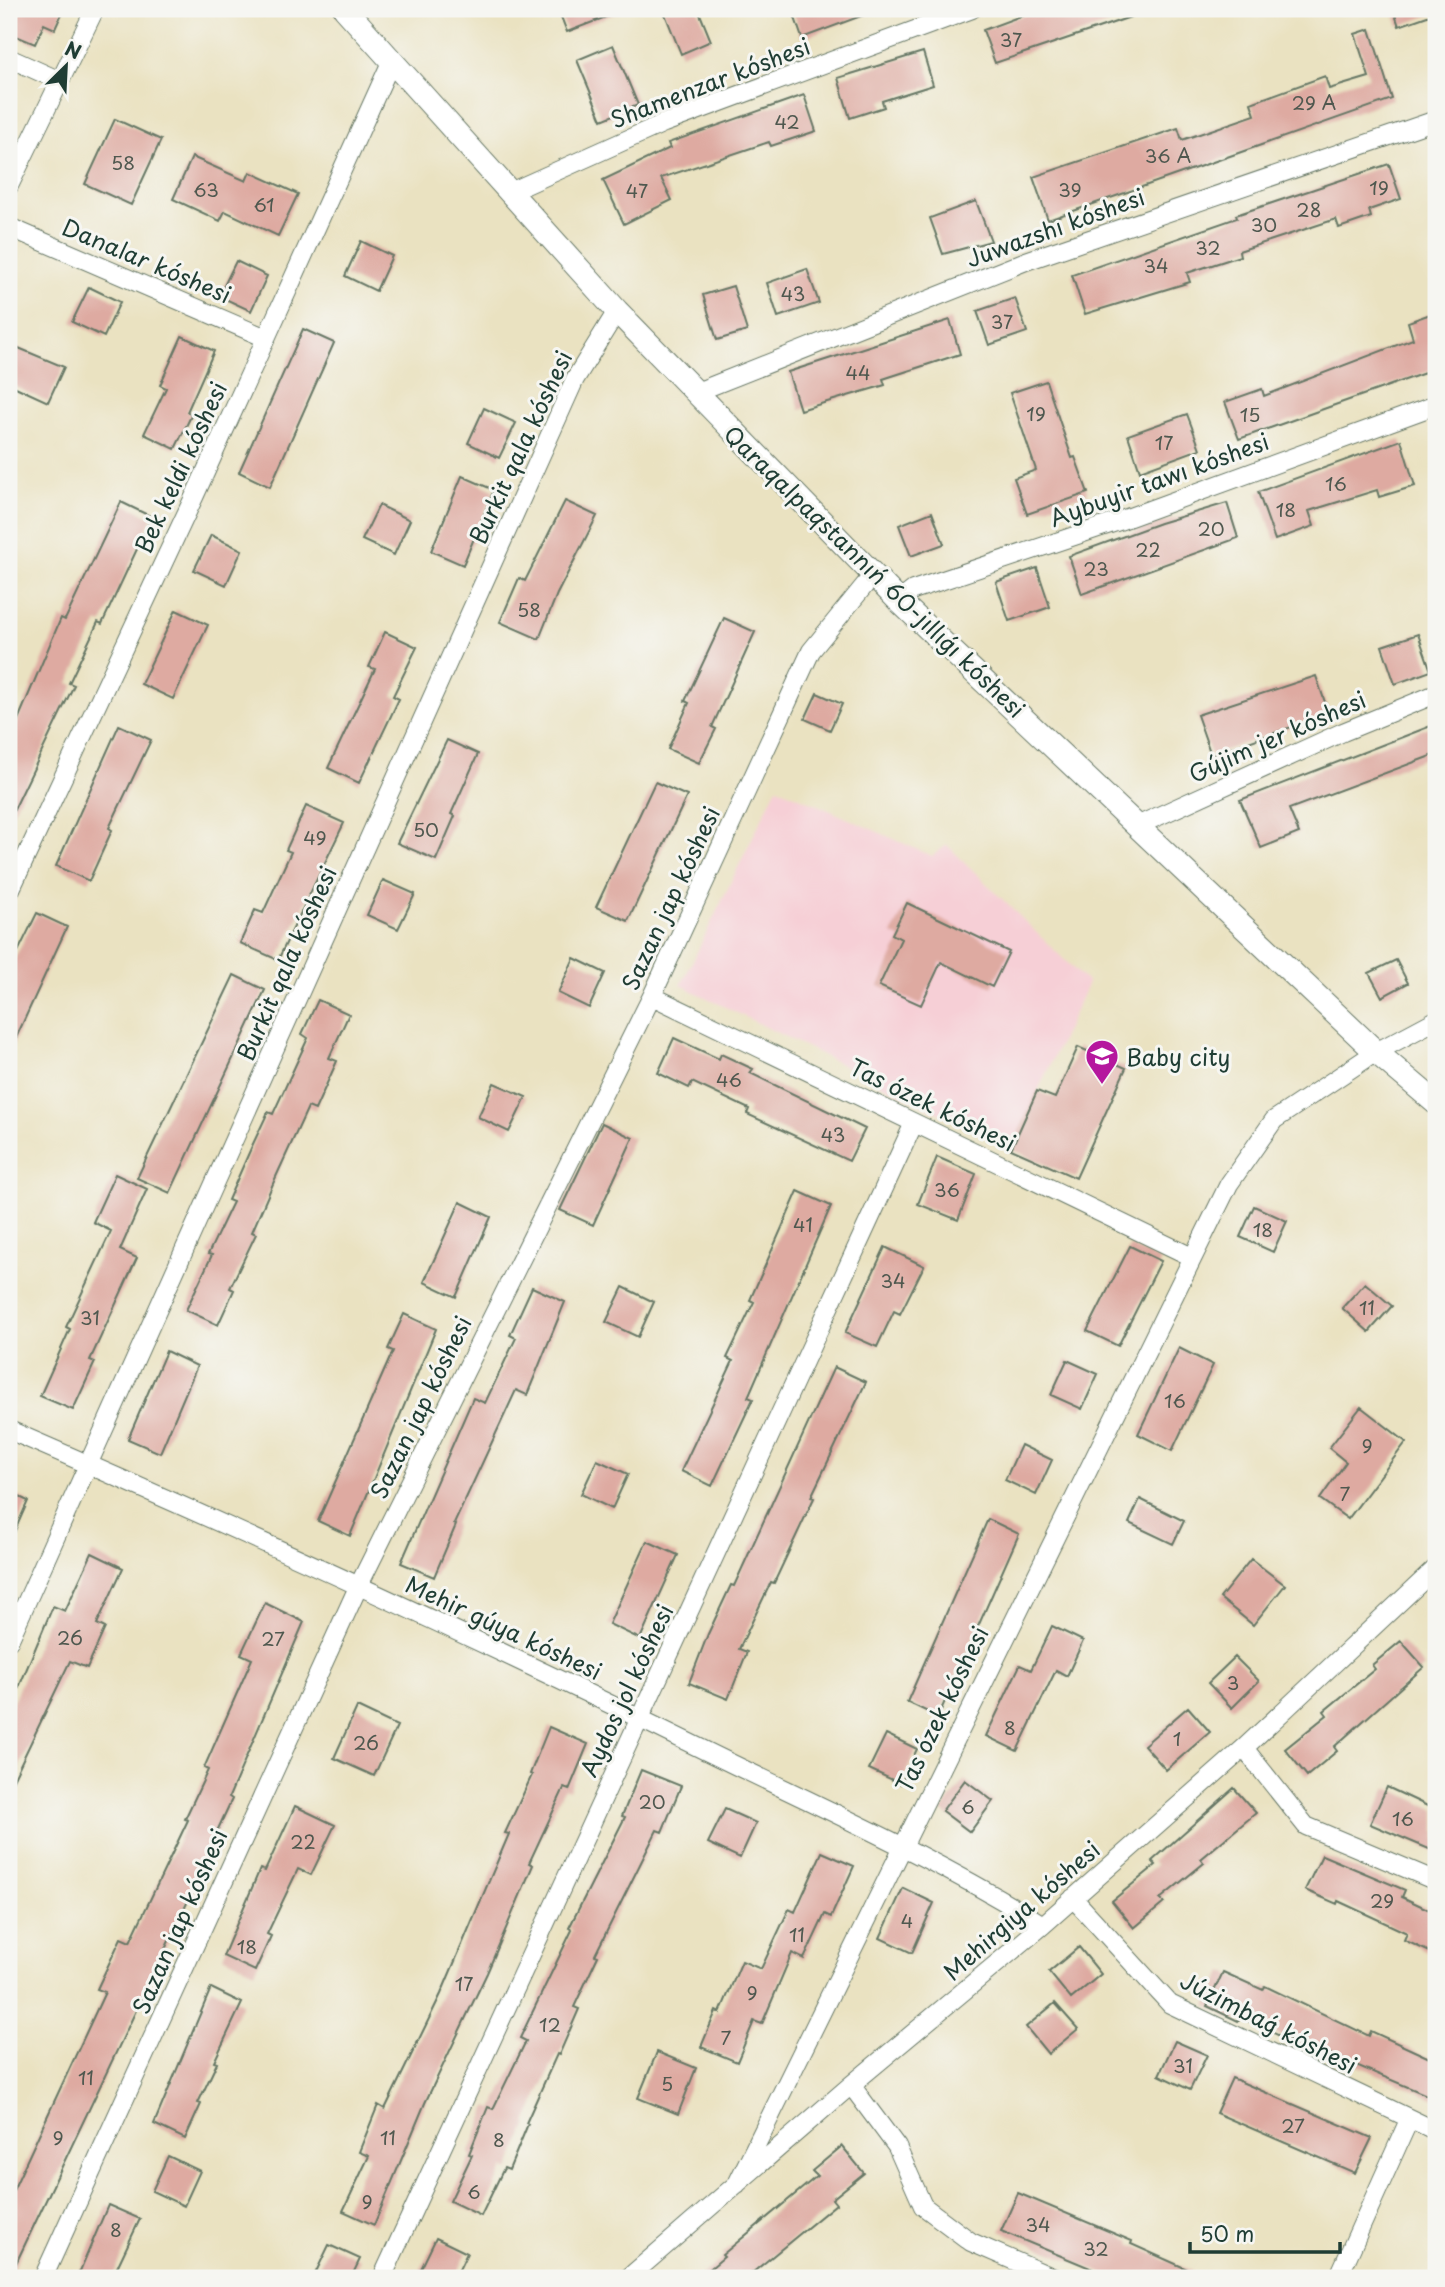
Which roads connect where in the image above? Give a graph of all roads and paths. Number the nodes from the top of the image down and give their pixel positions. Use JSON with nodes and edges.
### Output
{"nodes":[{"id":1,"x":95,"y":9,"type":"edge"},
{"id":2,"x":345,"y":9,"type":"edge"},
{"id":3,"x":972,"y":9,"type":"edge"},
{"id":4,"x":9,"y":58,"type":"edge"},
{"id":5,"x":392,"y":60,"type":"junction"},
{"id":6,"x":60,"y":81,"type":"junction"},
{"id":7,"x":1436,"y":120,"type":"edge"},
{"id":8,"x":9,"y":186,"type":"edge"},
{"id":9,"x":508,"y":193,"type":"junction"},
{"id":10,"x":9,"y":227,"type":"edge"},
{"id":11,"x":617,"y":311,"type":"junction"},
{"id":12,"x":266,"y":338,"type":"junction"},
{"id":13,"x":694,"y":393,"type":"junction"},
{"id":14,"x":1436,"y":405,"type":"edge"},
{"id":15,"x":873,"y":575,"type":"junction"},
{"id":16,"x":899,"y":601,"type":"junction"},
{"id":17,"x":1436,"y":695,"type":"edge"},
{"id":18,"x":1139,"y":825,"type":"junction"},
{"id":19,"x":9,"y":893,"type":"edge"},
{"id":20,"x":652,"y":996,"type":"junction"},
{"id":21,"x":1436,"y":1020,"type":"edge"},
{"id":22,"x":1376,"y":1052,"type":"junction"},
{"id":23,"x":1436,"y":1103,"type":"edge"},
{"id":24,"x":915,"y":1123,"type":"junction"},
{"id":25,"x":1192,"y":1257,"type":"junction"},
{"id":26,"x":9,"y":1430,"type":"edge"},
{"id":27,"x":88,"y":1464,"type":"junction"},
{"id":28,"x":1436,"y":1568,"type":"edge"},
{"id":29,"x":359,"y":1585,"type":"junction"},
{"id":30,"x":9,"y":1641,"type":"edge"},
{"id":31,"x":640,"y":1718,"type":"junction"},
{"id":32,"x":1244,"y":1748,"type":"junction"},
{"id":33,"x":901,"y":1847,"type":"junction"},
{"id":34,"x":1436,"y":1881,"type":"edge"},
{"id":35,"x":1073,"y":1898,"type":"junction"},
{"id":36,"x":1043,"y":1926,"type":"junction"},
{"id":37,"x":851,"y":2085,"type":"junction"},
{"id":38,"x":1409,"y":2120,"type":"junction"},
{"id":39,"x":1436,"y":2131,"type":"edge"},
{"id":40,"x":737,"y":2184,"type":"junction"},
{"id":41,"x":43,"y":2278,"type":"edge"},
{"id":42,"x":382,"y":2278,"type":"edge"},
{"id":43,"x":628,"y":2278,"type":"edge"},
{"id":44,"x":1055,"y":2278,"type":"edge"},
{"id":45,"x":1338,"y":2278,"type":"edge"}],
"edges":[{"from":1,"to":6,"type":"street"},
{"from":2,"to":5,"type":"street","name":"Qaraqalpaqstannıń 60-jıllıǵı kóshesi"},
{"from":3,"to":9,"type":"street","name":"Shamenzar kóshesi"},
{"from":4,"to":6,"type":"street"},
{"from":5,"to":9,"type":"street","name":"Qaraqalpaqstannıń 60-jıllıǵı kóshesi"},
{"from":5,"to":12,"type":"street","name":"Bek keldi kóshesi"},
{"from":6,"to":8,"type":"street"},
{"from":7,"to":13,"type":"street","name":"Juwazshı kóshesi"},
{"from":9,"to":11,"type":"street","name":"Qaraqalpaqstannıń 60-jıllıǵı kóshesi"},
{"from":10,"to":12,"type":"street","name":"Danalar kóshesi"},
{"from":11,"to":13,"type":"street","name":"Qaraqalpaqstannıń 60-jıllıǵı kóshesi"},
{"from":11,"to":27,"type":"street","name":"Burkit qala kóshesi"},
{"from":12,"to":19,"type":"street","name":"Bek keldi kóshesi"},
{"from":13,"to":15,"type":"street","name":"Qaraqalpaqstannıń 60-jıllıǵı kóshesi"},
{"from":14,"to":16,"type":"street","name":"Aybuyir tawı kóshesi"},
{"from":15,"to":16,"type":"street","name":"Qaraqalpaqstannıń 60-jıllıǵı kóshesi"},
{"from":15,"to":20,"type":"street","name":"Sazan jap kóshesi"},
{"from":16,"to":18,"type":"street","name":"Qaraqalpaqstannıń 60-jıllıǵı kóshesi"},
{"from":17,"to":18,"type":"street","name":"Gújim jer kóshesi"},
{"from":18,"to":22,"type":"street","name":"Qaraqalpaqstannıń 60-jıllıǵı kóshesi"},
{"from":20,"to":24,"type":"street","name":"Tas ózek kóshesi"},
{"from":20,"to":29,"type":"street","name":"Sazan jap kóshesi"},
{"from":21,"to":22,"type":"street","name":"Tas ózek kóshesi"},
{"from":22,"to":23,"type":"street","name":"Qaraqalpaqstannıń 60-jıllıǵı kóshesi"},
{"from":22,"to":25,"type":"street","name":"Tas ózek kóshesi"},
{"from":24,"to":25,"type":"street","name":"Tas ózek kóshesi"},
{"from":24,"to":31,"type":"street","name":"Aydos jol kóshesi"},
{"from":25,"to":33,"type":"street","name":"Tas ózek kóshesi"},
{"from":26,"to":27,"type":"street","name":"Mehir gúyа kóshesi"},
{"from":27,"to":29,"type":"street","name":"Mehir gúyа kóshesi"},
{"from":27,"to":30,"type":"street","name":"Burkit qala kóshesi"},
{"from":28,"to":32,"type":"street","name":"Mehirgiya kóshesi"},
{"from":29,"to":31,"type":"street","name":"Mehir gúyа kóshesi"},
{"from":29,"to":41,"type":"street","name":"Sazan jap kóshesi"},
{"from":31,"to":33,"type":"street","name":"Mehir gúyа kóshesi"},
{"from":31,"to":42,"type":"street","name":"Aydos jol kóshesi"},
{"from":32,"to":34,"type":"street"},
{"from":32,"to":35,"type":"street","name":"Mehirgiya kóshesi"},
{"from":33,"to":36,"type":"street","name":"Mehir gúyа kóshesi"},
{"from":33,"to":40,"type":"street","name":"Tas ózek kóshesi"},
{"from":35,"to":36,"type":"street","name":"Mehirgiya kóshesi"},
{"from":35,"to":38,"type":"street","name":"Júzimbaǵ kóshesi"},
{"from":36,"to":37,"type":"street","name":"Mehirgiya kóshesi"},
{"from":37,"to":40,"type":"street","name":"Mehirgiya kóshesi"},
{"from":37,"to":44,"type":"street"},
{"from":38,"to":39,"type":"street","name":"Júzimbaǵ kóshesi"},
{"from":38,"to":45,"type":"street"},
{"from":40,"to":43,"type":"street","name":"Mehirgiya kóshesi"}]}
